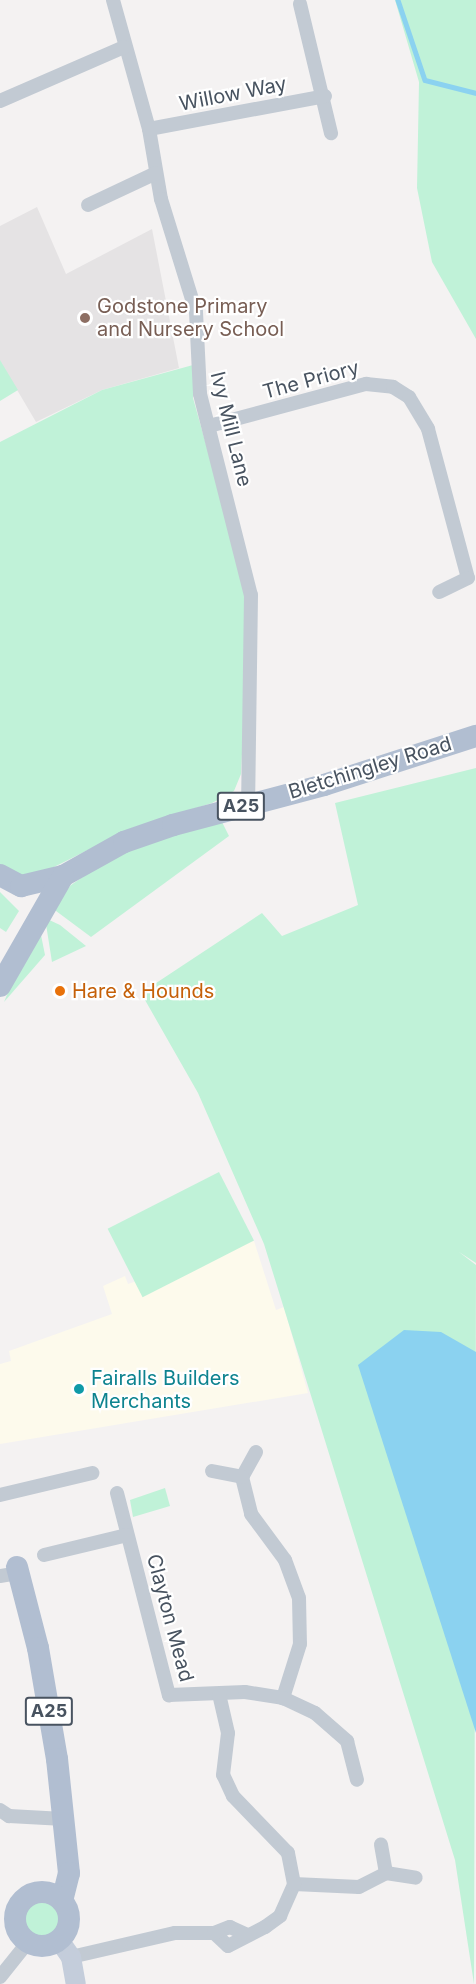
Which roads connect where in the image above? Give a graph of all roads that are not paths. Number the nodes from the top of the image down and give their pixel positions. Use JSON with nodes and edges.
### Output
{"nodes":[{"id":1,"x":113,"y":0,"type":"edge"},
{"id":2,"x":300,"y":4,"type":"dead end"},
{"id":3,"x":124,"y":47,"type":"junction"},
{"id":4,"x":325,"y":96,"type":"junction"},
{"id":5,"x":0,"y":101,"type":"edge"},
{"id":6,"x":149,"y":129,"type":"junction"},
{"id":7,"x":331,"y":133,"type":"dead end"},
{"id":8,"x":156,"y":173,"type":"junction"},
{"id":9,"x":88,"y":205,"type":"dead end"},
{"id":10,"x":208,"y":426,"type":"junction"},
{"id":11,"x":472,"y":577,"type":"edge"},
{"id":12,"x":439,"y":592,"type":"dead end"},
{"id":13,"x":476,"y":736,"type":"edge"},
{"id":14,"x":248,"y":804,"type":"junction"},
{"id":15,"x":0,"y":875,"type":"edge"},
{"id":16,"x":63,"y":876,"type":"junction"},
{"id":17,"x":21,"y":886,"type":"junction"},
{"id":18,"x":29,"y":930,"type":"junction"},
{"id":19,"x":0,"y":986,"type":"edge"},
{"id":20,"x":256,"y":1452,"type":"dead end"},
{"id":21,"x":212,"y":1471,"type":"dead end"},
{"id":22,"x":92,"y":1473,"type":"dead end"},
{"id":23,"x":242,"y":1478,"type":"junction"},
{"id":24,"x":117,"y":1493,"type":"dead end"},
{"id":25,"x":0,"y":1495,"type":"edge"},
{"id":26,"x":127,"y":1534,"type":"junction"},
{"id":27,"x":44,"y":1555,"type":"dead end"},
{"id":28,"x":12,"y":1572,"type":"edge"},
{"id":29,"x":219,"y":1695,"type":"junction"},
{"id":30,"x":283,"y":1698,"type":"junction"},
{"id":31,"x":357,"y":1780,"type":"dead end"},
{"id":32,"x":0,"y":1810,"type":"edge"},
{"id":33,"x":64,"y":1820,"type":"junction"},
{"id":34,"x":381,"y":1844,"type":"dead end"},
{"id":35,"x":66,"y":1857,"type":"junction"},
{"id":36,"x":386,"y":1873,"type":"junction"},
{"id":37,"x":416,"y":1878,"type":"dead end"},
{"id":38,"x":294,"y":1884,"type":"junction"},
{"id":39,"x":41,"y":1892,"type":"junction"},
{"id":40,"x":62,"y":1901,"type":"junction"},
{"id":41,"x":8,"y":1904,"type":"edge"},
{"id":42,"x":28,"y":1942,"type":"junction"},
{"id":43,"x":65,"y":1949,"type":"junction"},
{"id":44,"x":0,"y":1977,"type":"edge"},
{"id":45,"x":76,"y":1984,"type":"edge"}],
"edges":[{"from":1,"to":3,"type":"street","name":"Ivy Mill Lane"},
{"from":2,"to":4,"type":"street"},
{"from":3,"to":5,"type":"street"},
{"from":3,"to":6,"type":"street","name":"Ivy Mill Lane"},
{"from":4,"to":6,"type":"street","name":"Willow Way"},
{"from":4,"to":7,"type":"street"},
{"from":6,"to":8,"type":"street","name":"Ivy Mill Lane"},
{"from":8,"to":9,"type":"street"},
{"from":8,"to":10,"type":"street","name":"Ivy Mill Lane"},
{"from":10,"to":11,"type":"street","name":"The Priory"},
{"from":10,"to":14,"type":"street","name":"Ivy Mill Lane"},
{"from":11,"to":12,"type":"street","name":"The Priory"},
{"from":13,"to":14,"type":"main road","name":"Bletchingley Road","number":"A25"},
{"from":14,"to":16,"type":"main road","name":"Bletchingley Road","number":"A25"},
{"from":15,"to":17,"type":"main road"},
{"from":16,"to":17,"type":"main road","number":"A25"},
{"from":16,"to":18,"type":"main road"},
{"from":17,"to":18,"type":"main road"},
{"from":18,"to":19,"type":"main road"},
{"from":20,"to":23,"type":"street"},
{"from":21,"to":23,"type":"street"},
{"from":22,"to":25,"type":"street"},
{"from":23,"to":30,"type":"street"},
{"from":24,"to":26,"type":"street","name":"Clayton Mead"},
{"from":26,"to":27,"type":"street","name":"Clayton Mead"},
{"from":26,"to":29,"type":"street","name":"Clayton Mead"},
{"from":28,"to":33,"type":"main road","number":"A25"},
{"from":29,"to":30,"type":"street","name":"Clayton Mead"},
{"from":29,"to":38,"type":"street"},
{"from":30,"to":31,"type":"street","name":"Clayton Mead"},
{"from":32,"to":33,"type":"street"},
{"from":33,"to":35,"type":"main road","number":"A25"},
{"from":34,"to":36,"type":"street"},
{"from":35,"to":39,"type":"main road"},
{"from":35,"to":40,"type":"main road","number":"A25"},
{"from":36,"to":37,"type":"street"},
{"from":36,"to":38,"type":"street"},
{"from":38,"to":43,"type":"street"},
{"from":39,"to":40,"type":"main road"},
{"from":39,"to":41,"type":"main road"},
{"from":40,"to":43,"type":"main road"},
{"from":41,"to":42,"type":"main road"},
{"from":42,"to":43,"type":"main road"},
{"from":42,"to":44,"type":"street"},
{"from":43,"to":45,"type":"main road"}]}
